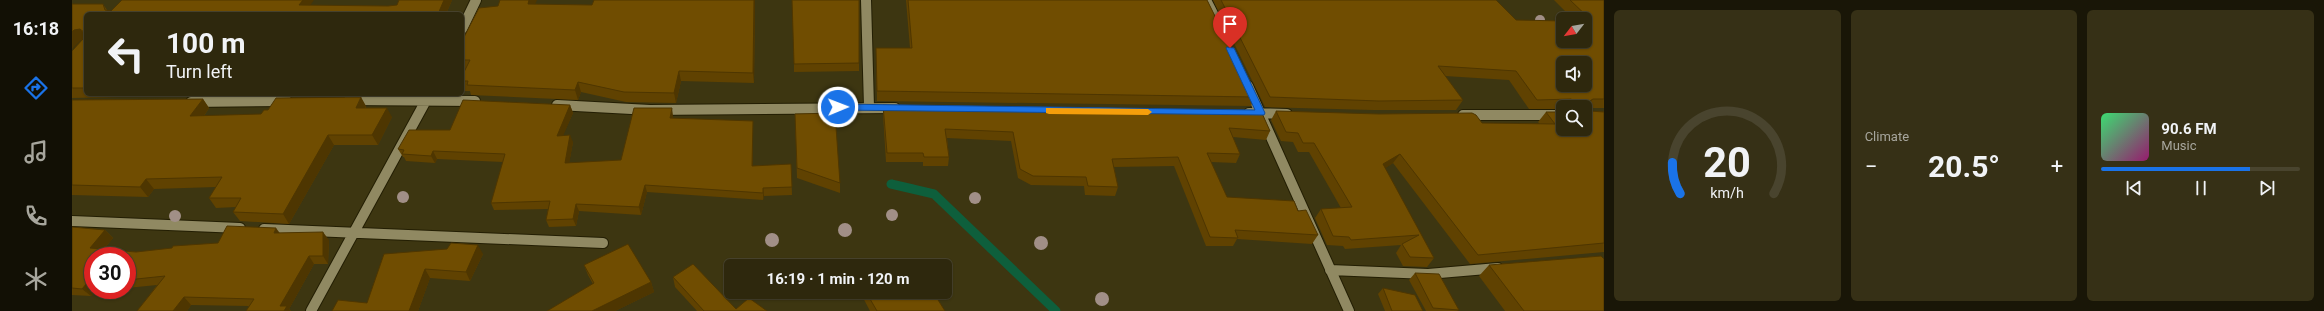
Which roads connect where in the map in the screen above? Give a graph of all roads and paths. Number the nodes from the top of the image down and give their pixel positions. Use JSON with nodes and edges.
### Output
{"nodes":[{"id":1,"x":476,"y":0,"type":"edge"},
{"id":2,"x":866,"y":0,"type":"edge"},
{"id":3,"x":1206,"y":0,"type":"edge"},
{"id":4,"x":464,"y":25,"type":"edge"},
{"id":5,"x":1228,"y":44,"type":"edge"},
{"id":6,"x":1244,"y":78,"type":"edge"},
{"id":7,"x":428,"y":96,"type":"edge"},
{"id":8,"x":301,"y":100,"type":"edge"},
{"id":9,"x":340,"y":100,"type":"edge"},
{"id":10,"x":182,"y":102,"type":"edge"},
{"id":11,"x":483,"y":102,"type":"edge"},
{"id":12,"x":546,"y":105,"type":"edge"},
{"id":13,"x":869,"y":107,"type":"junction"},
{"id":14,"x":909,"y":108,"type":"edge"},
{"id":15,"x":1238,"y":112,"type":"edge"},
{"id":16,"x":1261,"y":113,"type":"junction"},
{"id":17,"x":1301,"y":114,"type":"edge"},
{"id":18,"x":1556,"y":114,"type":"edge"},
{"id":19,"x":1452,"y":115,"type":"edge"},
{"id":20,"x":72,"y":221,"type":"edge"},
{"id":21,"x":355,"y":232,"type":"junction"},
{"id":22,"x":603,"y":243,"type":"dead end"},
{"id":23,"x":1511,"y":266,"type":"edge"},
{"id":24,"x":1330,"y":270,"type":"junction"},
{"id":25,"x":312,"y":311,"type":"edge"},
{"id":26,"x":1349,"y":311,"type":"edge"}],
"edges":[{"from":1,"to":4,"type":"street"},
{"from":2,"to":13,"type":"street"},
{"from":3,"to":5,"type":"street"},
{"from":6,"to":16,"type":"street"},
{"from":7,"to":9,"type":"street"},
{"from":7,"to":11,"type":"street"},
{"from":7,"to":21,"type":"street"},
{"from":8,"to":10,"type":"street"},
{"from":12,"to":13,"type":"street"},
{"from":13,"to":14,"type":"street"},
{"from":15,"to":16,"type":"street"},
{"from":16,"to":17,"type":"street"},
{"from":16,"to":24,"type":"street"},
{"from":18,"to":19,"type":"street"},
{"from":20,"to":21,"type":"street"},
{"from":21,"to":22,"type":"street"},
{"from":21,"to":25,"type":"street"},
{"from":23,"to":24,"type":"street"},
{"from":24,"to":26,"type":"street"}]}
